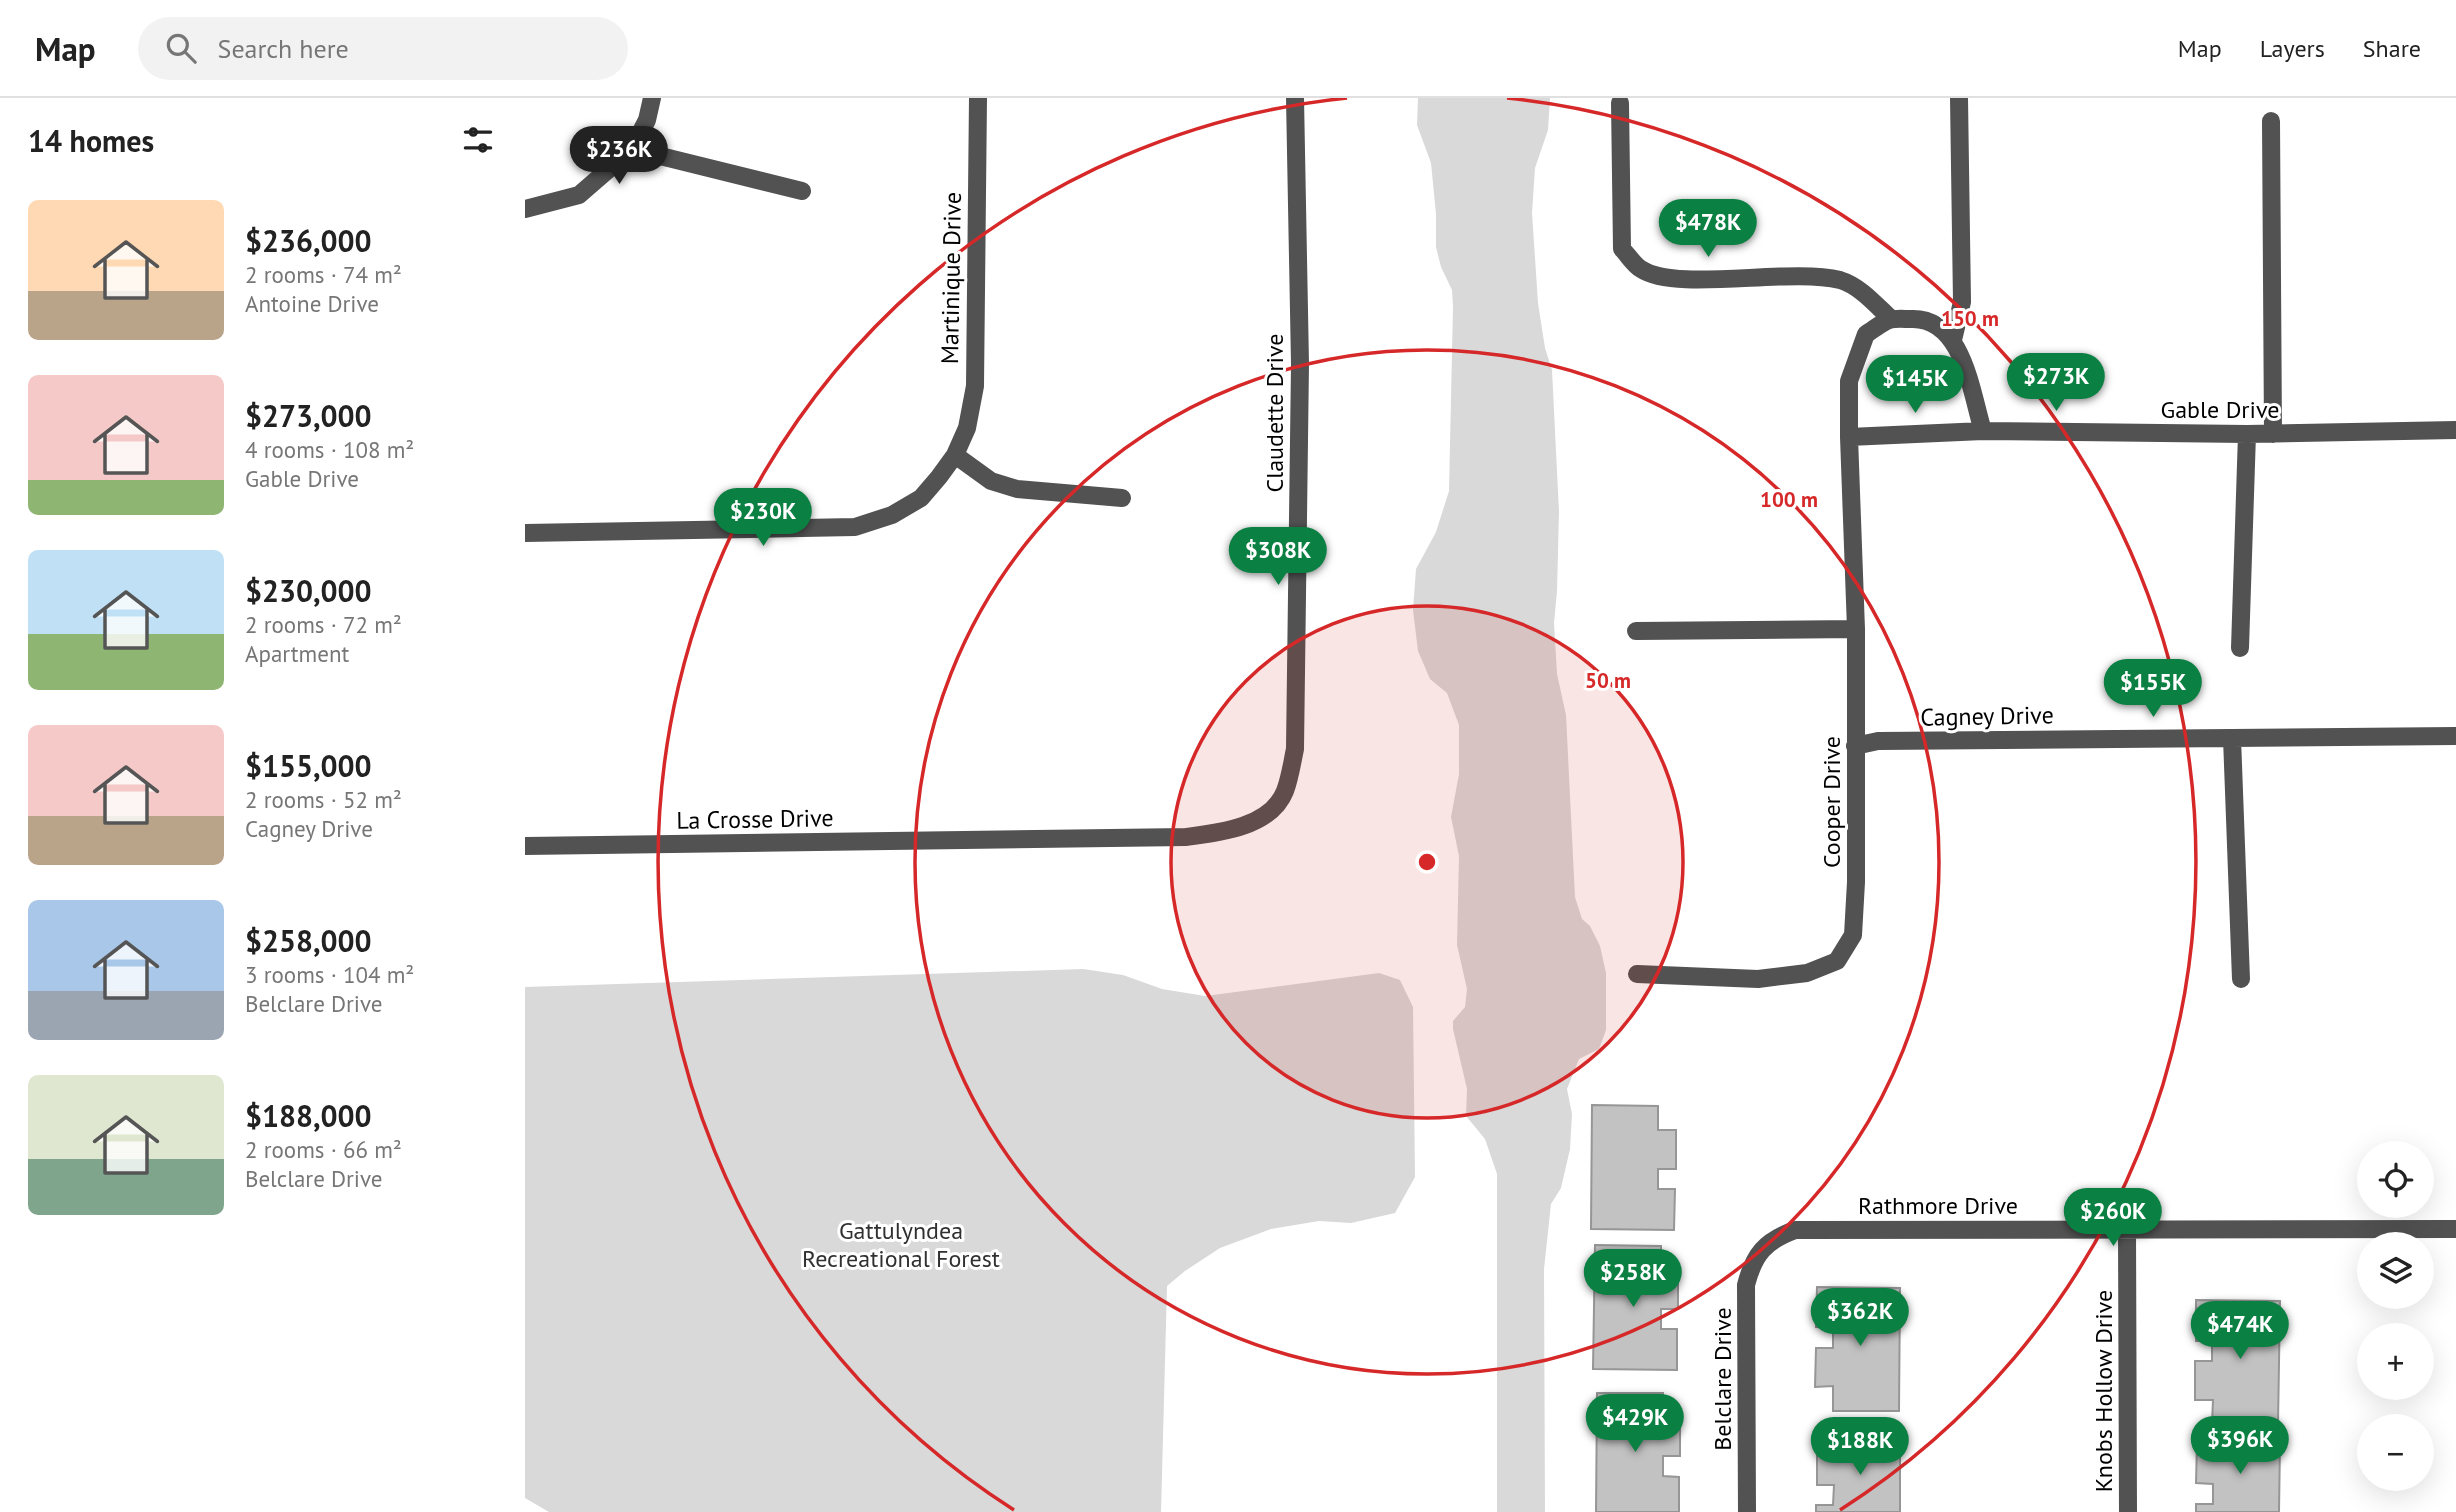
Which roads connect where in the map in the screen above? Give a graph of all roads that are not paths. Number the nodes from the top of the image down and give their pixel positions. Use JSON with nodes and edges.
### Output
{"nodes":[{"id":1,"x":652,"y":98,"type":"edge"},
{"id":2,"x":978,"y":98,"type":"edge"},
{"id":3,"x":1295,"y":98,"type":"edge"},
{"id":4,"x":1959,"y":98,"type":"edge"},
{"id":5,"x":1620,"y":103,"type":"dead end"},
{"id":6,"x":2271,"y":121,"type":"dead end"},
{"id":7,"x":632,"y":149,"type":"junction"},
{"id":8,"x":802,"y":191,"type":"dead end"},
{"id":9,"x":525,"y":209,"type":"edge"},
{"id":10,"x":1891,"y":319,"type":"junction"},
{"id":11,"x":1953,"y":340,"type":"junction"},
{"id":12,"x":2456,"y":430,"type":"edge"},
{"id":13,"x":1983,"y":431,"type":"junction"},
{"id":14,"x":2247,"y":434,"type":"junction"},
{"id":15,"x":2273,"y":434,"type":"junction"},
{"id":16,"x":1849,"y":437,"type":"junction"},
{"id":17,"x":955,"y":455,"type":"junction"},
{"id":18,"x":1122,"y":498,"type":"dead end"},
{"id":19,"x":525,"y":533,"type":"edge"},
{"id":20,"x":1856,"y":629,"type":"junction"},
{"id":21,"x":1636,"y":631,"type":"dead end"},
{"id":22,"x":2240,"y":648,"type":"dead end"},
{"id":23,"x":2456,"y":736,"type":"edge"},
{"id":24,"x":2232,"y":738,"type":"junction"},
{"id":25,"x":1855,"y":746,"type":"junction"},
{"id":26,"x":986,"y":841,"type":"joint"},
{"id":27,"x":525,"y":846,"type":"edge"},
{"id":28,"x":1637,"y":974,"type":"dead end"},
{"id":29,"x":2241,"y":979,"type":"dead end"},
{"id":30,"x":2127,"y":1229,"type":"junction"},
{"id":31,"x":2456,"y":1229,"type":"edge"},
{"id":32,"x":1762,"y":1250,"type":"joint"},
{"id":33,"x":1747,"y":1512,"type":"edge"},
{"id":34,"x":2128,"y":1512,"type":"edge"}],
"edges":[{"from":1,"to":7,"type":"street"},
{"from":2,"to":17,"type":"street","name":"Martinique Drive"},
{"from":3,"to":26,"type":"street","name":"Claudette Drive"},
{"from":4,"to":11,"type":"street"},
{"from":5,"to":10,"type":"street"},
{"from":6,"to":15,"type":"street"},
{"from":7,"to":8,"type":"street"},
{"from":7,"to":9,"type":"street"},
{"from":10,"to":11,"type":"street"},
{"from":10,"to":16,"type":"street"},
{"from":11,"to":13,"type":"street"},
{"from":12,"to":15,"type":"street","name":"Gable Drive"},
{"from":13,"to":14,"type":"street","name":"Gable Drive"},
{"from":13,"to":16,"type":"street","name":"Gable Drive"},
{"from":14,"to":15,"type":"street","name":"Gable Drive"},
{"from":14,"to":22,"type":"street"},
{"from":16,"to":20,"type":"street","name":"Cooper Drive"},
{"from":17,"to":18,"type":"street"},
{"from":17,"to":19,"type":"street","name":"Martinique Drive"},
{"from":20,"to":21,"type":"street"},
{"from":20,"to":25,"type":"street","name":"Cooper Drive"},
{"from":23,"to":24,"type":"street","name":"Cagney Drive"},
{"from":24,"to":25,"type":"street","name":"Cagney Drive"},
{"from":24,"to":29,"type":"street"},
{"from":25,"to":28,"type":"street","name":"Cooper Drive"},
{"from":26,"to":27,"type":"street","name":"La Crosse Drive"},
{"from":30,"to":31,"type":"street","name":"Rathmore Drive"},
{"from":30,"to":32,"type":"street","name":"Rathmore Drive"},
{"from":30,"to":34,"type":"street","name":"Knobs Hollow Drive"},
{"from":32,"to":33,"type":"street","name":"Belclare Drive"}]}
